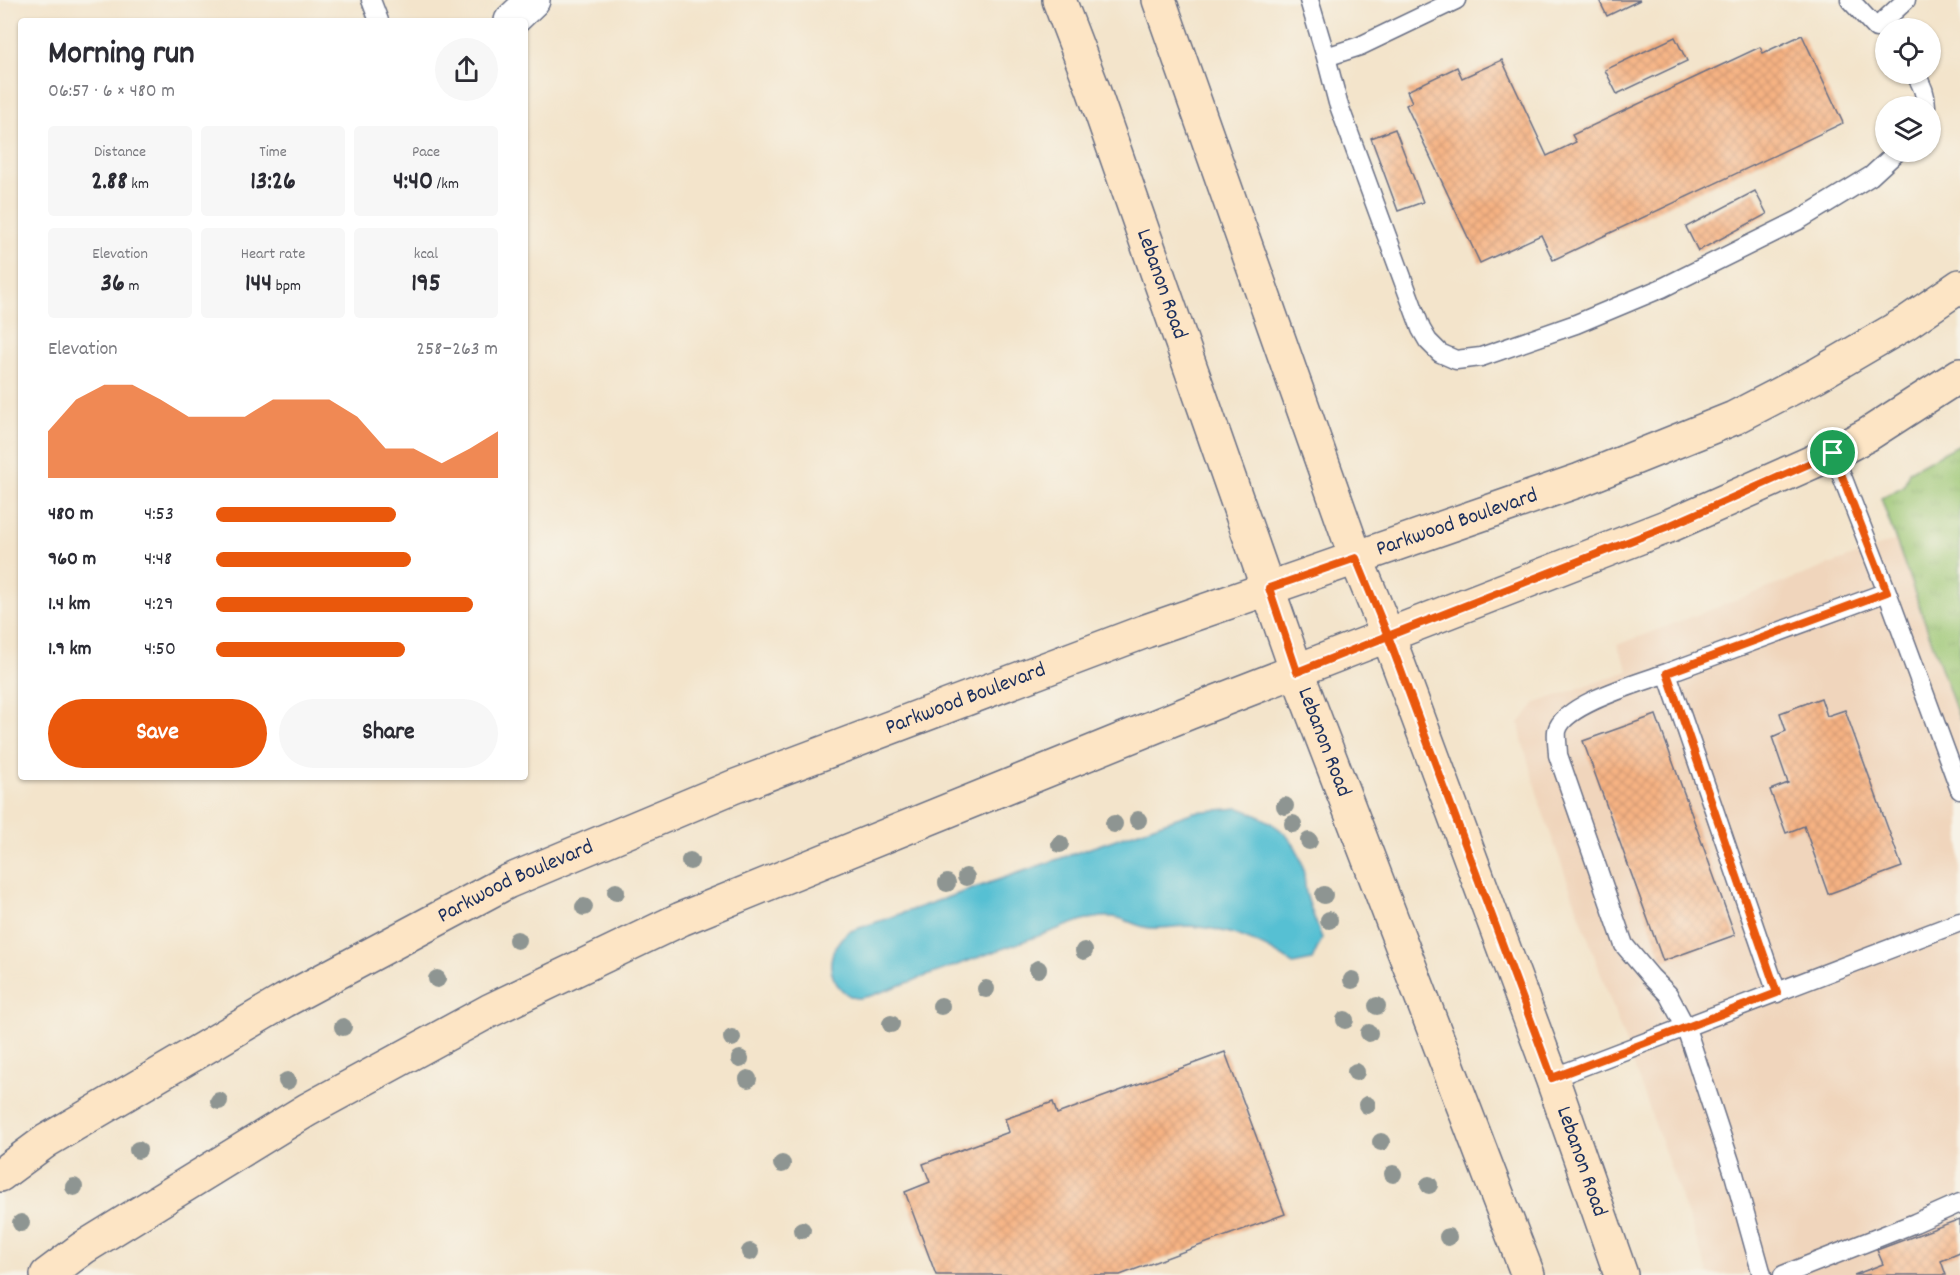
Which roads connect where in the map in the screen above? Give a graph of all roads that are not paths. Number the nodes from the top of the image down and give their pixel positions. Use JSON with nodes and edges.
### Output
{"nodes":[{"id":1,"x":371,"y":0,"type":"edge"},
{"id":2,"x":533,"y":0,"type":"edge"},
{"id":3,"x":1059,"y":0,"type":"edge"},
{"id":4,"x":1159,"y":0,"type":"edge"},
{"id":5,"x":1309,"y":0,"type":"edge"},
{"id":6,"x":1456,"y":0,"type":"edge"},
{"id":7,"x":1850,"y":0,"type":"edge"},
{"id":8,"x":1906,"y":0,"type":"edge"},
{"id":9,"x":378,"y":18,"type":"edge"},
{"id":10,"x":514,"y":18,"type":"edge"},
{"id":11,"x":1892,"y":18,"type":"edge"},
{"id":12,"x":1875,"y":27,"type":"edge"},
{"id":13,"x":1326,"y":57,"type":"junction"},
{"id":14,"x":1886,"y":162,"type":"edge"},
{"id":15,"x":1960,"y":286,"type":"edge"},
{"id":16,"x":1960,"y":375,"type":"edge"},
{"id":17,"x":1833,"y":453,"type":"junction"},
{"id":18,"x":1356,"y":558,"type":"junction"},
{"id":19,"x":1269,"y":588,"type":"junction"},
{"id":20,"x":1887,"y":592,"type":"junction"},
{"id":21,"x":1388,"y":636,"type":"junction"},
{"id":22,"x":1297,"y":672,"type":"junction"},
{"id":23,"x":1667,"y":673,"type":"junction"},
{"id":24,"x":1960,"y":790,"type":"edge"},
{"id":25,"x":1960,"y":922,"type":"edge"},
{"id":26,"x":1777,"y":993,"type":"junction"},
{"id":27,"x":1686,"y":1028,"type":"junction"},
{"id":28,"x":1552,"y":1078,"type":"junction"},
{"id":29,"x":0,"y":1175,"type":"edge"},
{"id":30,"x":1960,"y":1203,"type":"edge"},
{"id":31,"x":47,"y":1275,"type":"edge"},
{"id":32,"x":1528,"y":1275,"type":"edge"},
{"id":33,"x":1621,"y":1275,"type":"edge"},
{"id":34,"x":1762,"y":1275,"type":"edge"},
{"id":35,"x":1783,"y":1275,"type":"edge"}],
"edges":[{"from":1,"to":9,"type":"lane"},
{"from":2,"to":10,"type":"street"},
{"from":3,"to":19,"type":"main road","name":"Lebanon Road"},
{"from":4,"to":18,"type":"main road","name":"Lebanon Road"},
{"from":5,"to":13,"type":"lane"},
{"from":6,"to":13,"type":"lane"},
{"from":7,"to":12,"type":"lane"},
{"from":8,"to":11,"type":"lane"},
{"from":13,"to":14,"type":"lane"},
{"from":15,"to":18,"type":"main road","name":"Parkwood Boulevard"},
{"from":16,"to":17,"type":"main road"},
{"from":17,"to":20,"type":"lane"},
{"from":17,"to":21,"type":"main road"},
{"from":18,"to":19,"type":"main road","name":"Parkwood Boulevard"},
{"from":18,"to":21,"type":"main road","name":"Lebanon Road"},
{"from":19,"to":22,"type":"main road","name":"Lebanon Road"},
{"from":19,"to":29,"type":"main road","name":"Parkwood Boulevard"},
{"from":20,"to":23,"type":"lane"},
{"from":20,"to":24,"type":"lane"},
{"from":21,"to":22,"type":"main road"},
{"from":21,"to":28,"type":"main road","name":"Lebanon Road"},
{"from":22,"to":31,"type":"main road"},
{"from":22,"to":32,"type":"main road","name":"Lebanon Road"},
{"from":23,"to":26,"type":"lane"},
{"from":23,"to":27,"type":"lane"},
{"from":25,"to":26,"type":"lane"},
{"from":26,"to":27,"type":"lane"},
{"from":27,"to":28,"type":"lane"},
{"from":27,"to":34,"type":"lane"},
{"from":28,"to":33,"type":"main road","name":"Lebanon Road"},
{"from":30,"to":35,"type":"lane"}]}
